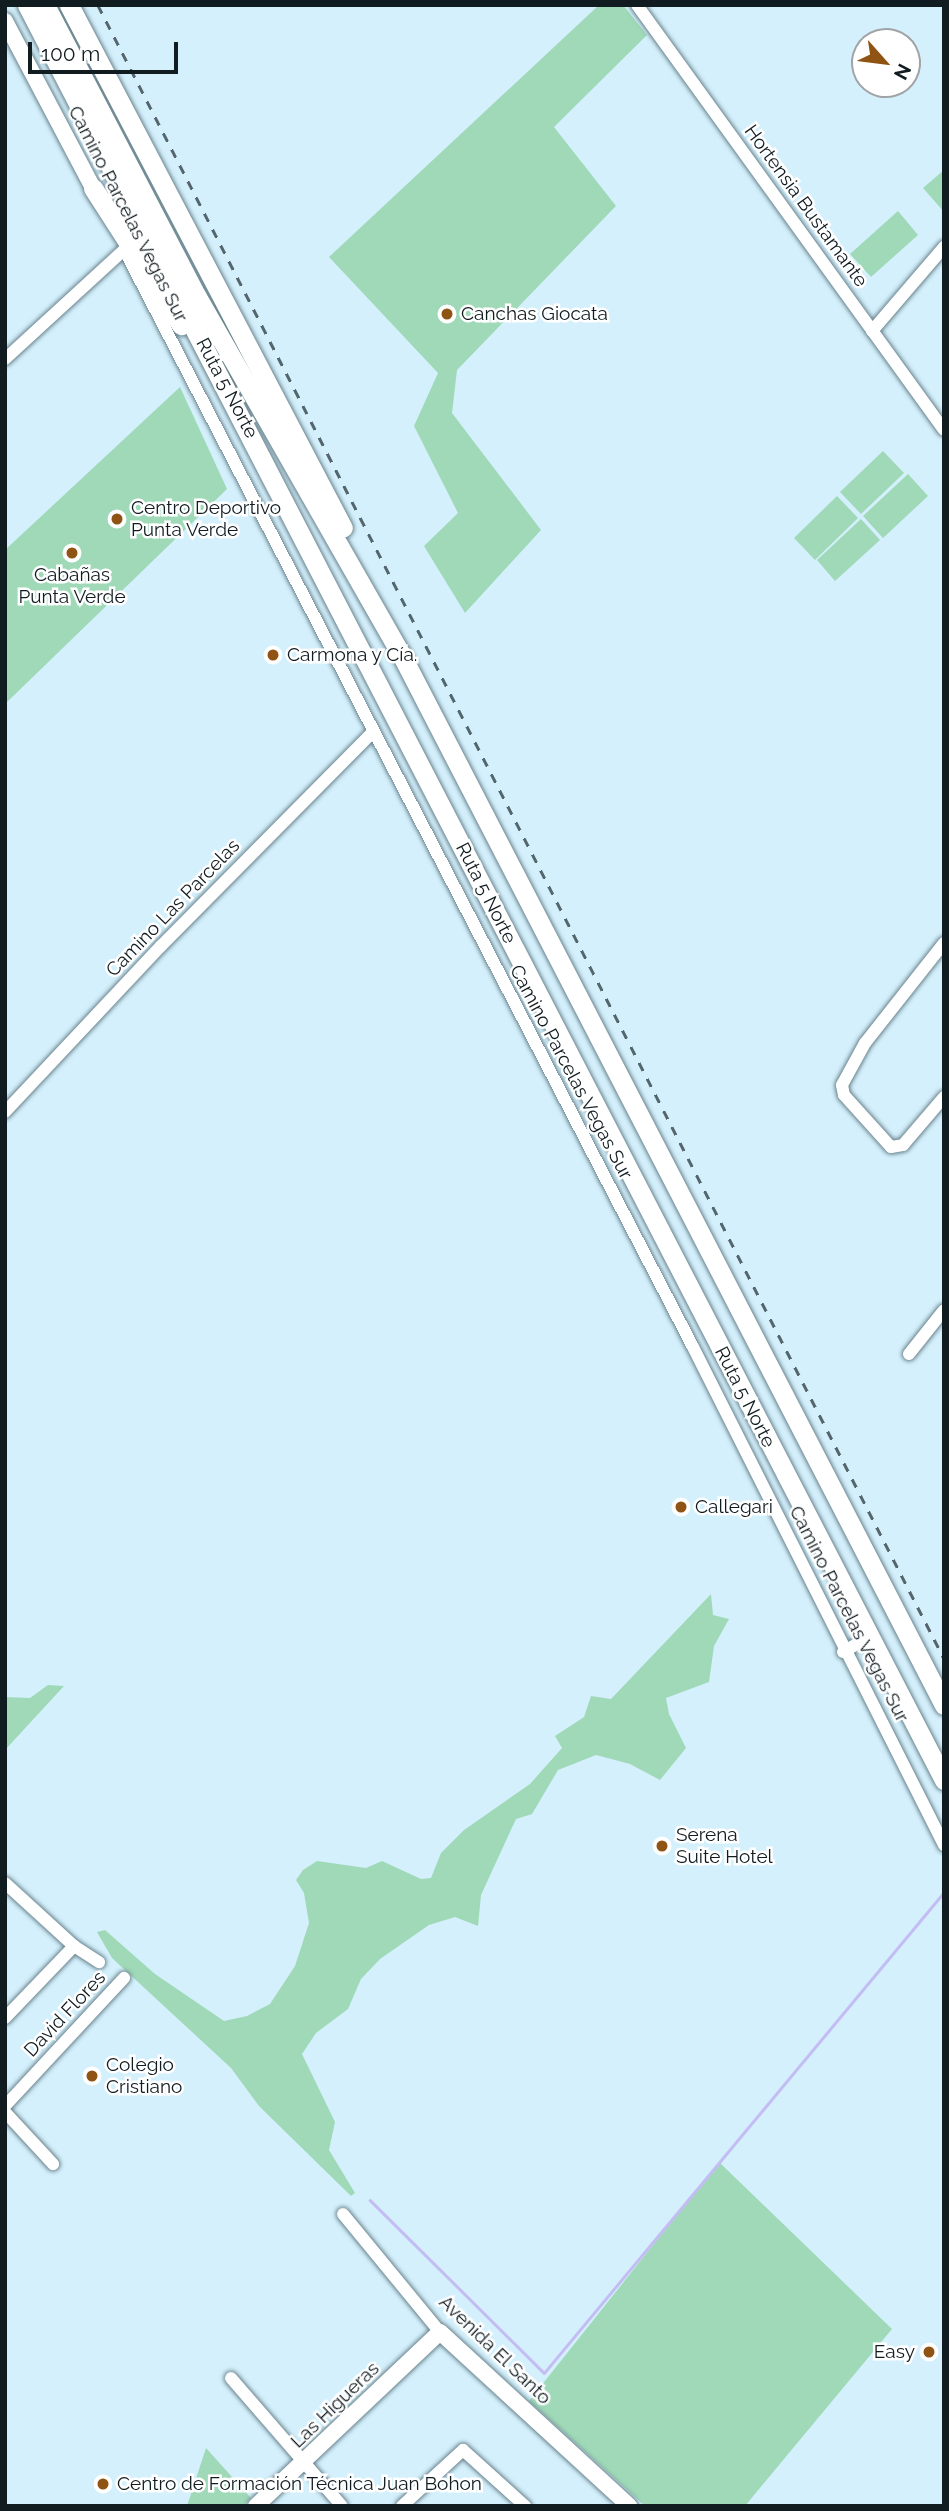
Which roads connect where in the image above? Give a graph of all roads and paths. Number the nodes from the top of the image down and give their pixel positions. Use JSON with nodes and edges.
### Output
{"nodes":[{"id":1,"x":27,"y":5,"type":"edge"},
{"id":2,"x":45,"y":5,"type":"edge"},
{"id":3,"x":69,"y":5,"type":"edge"},
{"id":4,"x":637,"y":5,"type":"edge"},
{"id":5,"x":5,"y":22,"type":"edge"},
{"id":6,"x":93,"y":188,"type":"junction"},
{"id":7,"x":944,"y":247,"type":"edge"},
{"id":8,"x":124,"y":250,"type":"junction"},
{"id":9,"x":872,"y":331,"type":"junction"},
{"id":10,"x":5,"y":359,"type":"edge"},
{"id":11,"x":249,"y":430,"type":"junction"},
{"id":12,"x":944,"y":430,"type":"edge"},
{"id":13,"x":401,"y":654,"type":"junction"},
{"id":14,"x":371,"y":734,"type":"junction"},
{"id":15,"x":944,"y":943,"type":"edge"},
{"id":16,"x":944,"y":1097,"type":"edge"},
{"id":17,"x":5,"y":1112,"type":"edge"},
{"id":18,"x":944,"y":1310,"type":"edge"},
{"id":19,"x":909,"y":1354,"type":"dead end"},
{"id":20,"x":869,"y":1637,"type":"junction"},
{"id":21,"x":843,"y":1652,"type":"junction"},
{"id":22,"x":944,"y":1705,"type":"edge"},
{"id":23,"x":944,"y":1780,"type":"edge"},
{"id":24,"x":944,"y":1844,"type":"edge"},
{"id":25,"x":5,"y":1883,"type":"edge"},
{"id":26,"x":74,"y":1945,"type":"junction"},
{"id":27,"x":99,"y":1962,"type":"dead end"},
{"id":28,"x":124,"y":1978,"type":"dead end"},
{"id":29,"x":8,"y":2010,"type":"edge"},
{"id":30,"x":5,"y":2106,"type":"edge"},
{"id":31,"x":5,"y":2112,"type":"edge"},
{"id":32,"x":53,"y":2164,"type":"dead end"},
{"id":33,"x":343,"y":2214,"type":"dead end"},
{"id":34,"x":440,"y":2332,"type":"junction"},
{"id":35,"x":231,"y":2378,"type":"dead end"},
{"id":36,"x":305,"y":2463,"type":"junction"},
{"id":37,"x":256,"y":2506,"type":"edge"},
{"id":38,"x":342,"y":2506,"type":"edge"},
{"id":39,"x":402,"y":2506,"type":"edge"},
{"id":40,"x":525,"y":2506,"type":"edge"},
{"id":41,"x":629,"y":2506,"type":"edge"}],
"edges":[{"from":1,"to":11,"type":"highway","name":"Ruta 5 Norte"},
{"from":2,"to":13,"type":"highway","name":"Ruta 5 Norte"},
{"from":3,"to":13,"type":"highway"},
{"from":4,"to":9,"type":"street","name":"Hortensia Bustamante"},
{"from":5,"to":6,"type":"main road","name":"Camino Parcelas Vegas Sur"},
{"from":6,"to":8,"type":"street","name":"Camino Parcelas Vegas Sur"},
{"from":6,"to":11,"type":"highway"},
{"from":7,"to":9,"type":"street"},
{"from":8,"to":10,"type":"street"},
{"from":8,"to":14,"type":"street","name":"Camino Parcelas Vegas Sur"},
{"from":9,"to":12,"type":"street","name":"Hortensia Bustamante"},
{"from":11,"to":20,"type":"highway","name":"Ruta 5 Norte"},
{"from":13,"to":22,"type":"highway","name":"Ruta 5 Norte"},
{"from":14,"to":17,"type":"street","name":"Camino Las Parcelas"},
{"from":14,"to":21,"type":"street","name":"Camino Parcelas Vegas Sur"},
{"from":15,"to":16,"type":"street"},
{"from":18,"to":19,"type":"street"},
{"from":20,"to":21,"type":"street"},
{"from":20,"to":23,"type":"highway","name":"Ruta 5 Norte"},
{"from":21,"to":24,"type":"street","name":"Camino Parcelas Vegas Sur"},
{"from":25,"to":26,"type":"street"},
{"from":26,"to":27,"type":"street"},
{"from":26,"to":29,"type":"street"},
{"from":28,"to":30,"type":"street","name":"David Flores"},
{"from":31,"to":32,"type":"street"},
{"from":33,"to":34,"type":"street","name":"Avenida El Santo"},
{"from":34,"to":36,"type":"main road","name":"Las Higueras"},
{"from":34,"to":41,"type":"main road","name":"Avenida El Santo"},
{"from":35,"to":36,"type":"street"},
{"from":36,"to":37,"type":"main road","name":"Las Higueras"},
{"from":36,"to":38,"type":"street"},
{"from":39,"to":40,"type":"street"}]}
